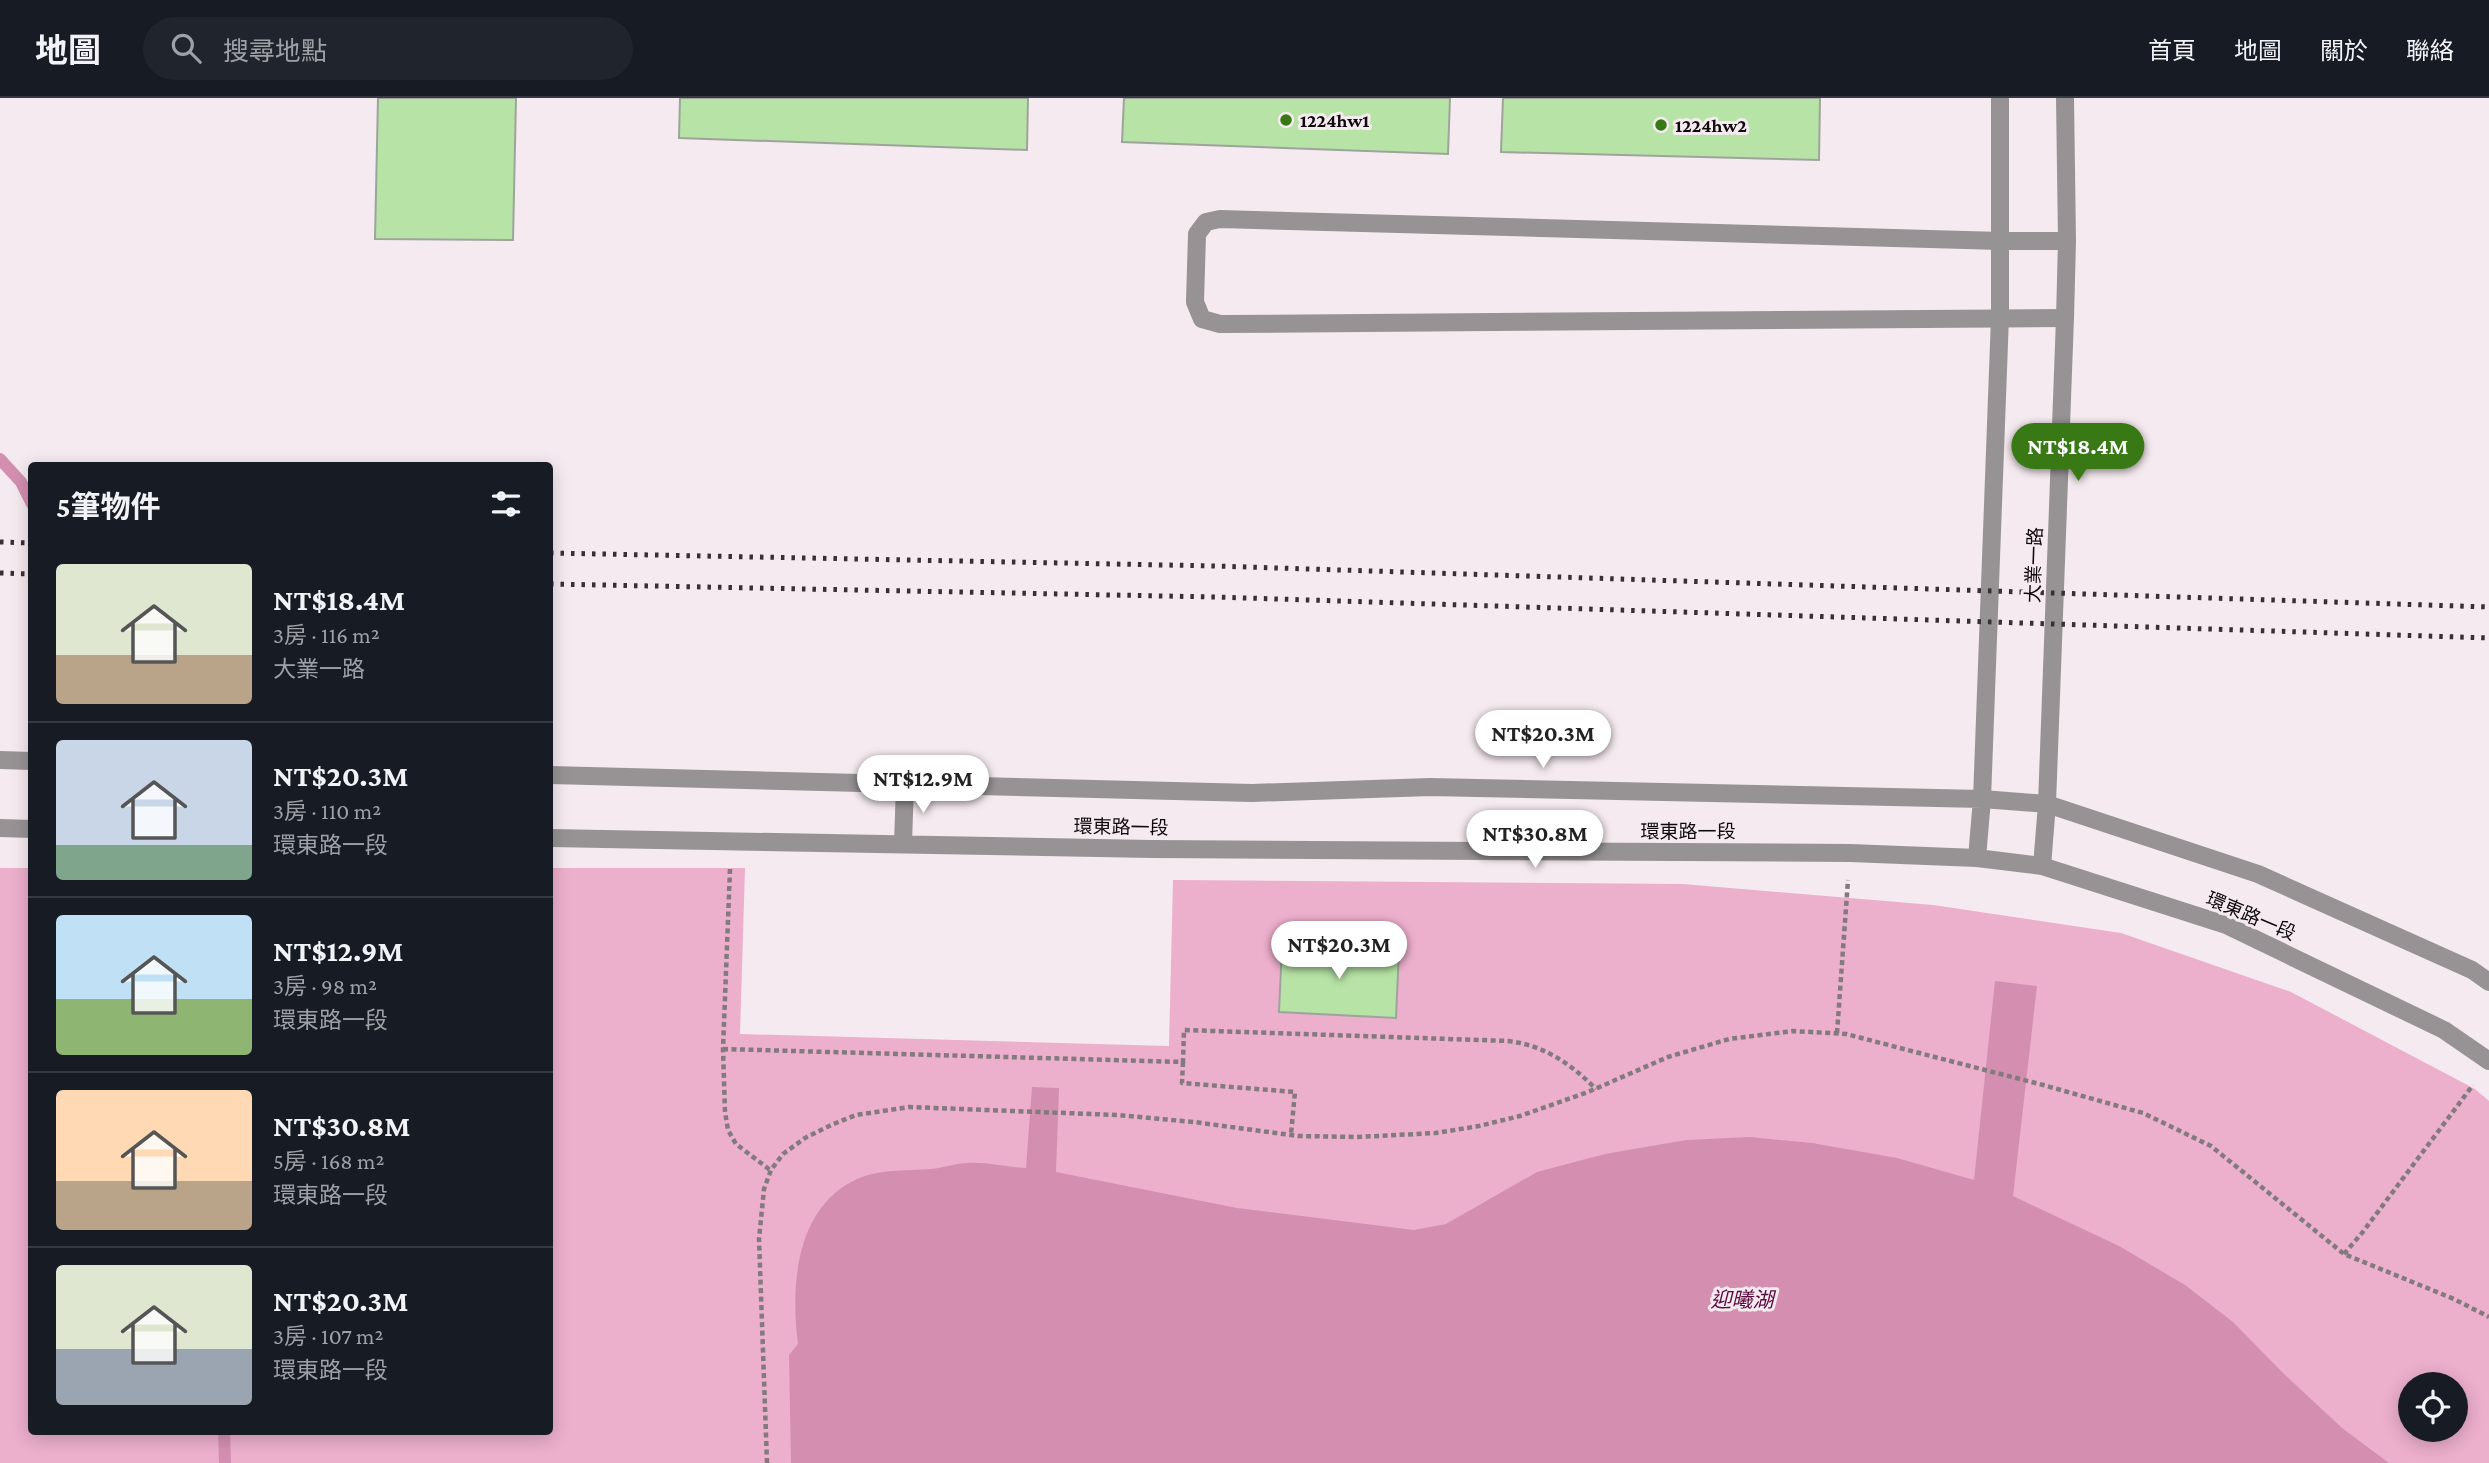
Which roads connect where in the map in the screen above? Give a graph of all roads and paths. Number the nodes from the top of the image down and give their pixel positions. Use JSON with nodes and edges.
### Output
{"nodes":[{"id":1,"x":2000,"y":98,"type":"edge"},
{"id":2,"x":2065,"y":98,"type":"edge"},
{"id":3,"x":2001,"y":241,"type":"junction"},
{"id":4,"x":2067,"y":241,"type":"junction"},
{"id":5,"x":2000,"y":317,"type":"junction"},
{"id":6,"x":2066,"y":318,"type":"junction"},
{"id":7,"x":0,"y":760,"type":"edge"},
{"id":8,"x":28,"y":761,"type":"edge"},
{"id":9,"x":553,"y":775,"type":"edge"},
{"id":10,"x":905,"y":785,"type":"junction"},
{"id":11,"x":1982,"y":799,"type":"junction"},
{"id":12,"x":2047,"y":804,"type":"junction"},
{"id":13,"x":0,"y":828,"type":"edge"},
{"id":14,"x":28,"y":829,"type":"edge"},
{"id":15,"x":553,"y":838,"type":"edge"},
{"id":16,"x":731,"y":841,"type":"junction"},
{"id":17,"x":904,"y":843,"type":"junction"},
{"id":18,"x":1850,"y":853,"type":"junction"},
{"id":19,"x":1977,"y":858,"type":"junction"},
{"id":20,"x":2042,"y":866,"type":"junction"},
{"id":21,"x":2489,"y":982,"type":"edge"},
{"id":22,"x":1838,"y":1033,"type":"junction"},
{"id":23,"x":723,"y":1049,"type":"junction"},
{"id":24,"x":1183,"y":1062,"type":"junction"},
{"id":25,"x":2485,"y":1068,"type":"edge"},
{"id":26,"x":1595,"y":1089,"type":"junction"},
{"id":27,"x":1292,"y":1134,"type":"junction"},
{"id":28,"x":771,"y":1170,"type":"junction"},
{"id":29,"x":2344,"y":1254,"type":"junction"},
{"id":30,"x":2489,"y":1317,"type":"edge"},
{"id":31,"x":767,"y":1463,"type":"edge"}],
"edges":[{"from":1,"to":3,"type":"street"},
{"from":2,"to":4,"type":"street","name":"大業一路"},
{"from":3,"to":4,"type":"street"},
{"from":3,"to":5,"type":"street"},
{"from":3,"to":5,"type":"street"},
{"from":4,"to":6,"type":"street","name":"大業一路"},
{"from":5,"to":6,"type":"street"},
{"from":5,"to":11,"type":"street"},
{"from":6,"to":12,"type":"street","name":"大業一路"},
{"from":7,"to":8,"type":"street"},
{"from":9,"to":10,"type":"street","name":"環東路一段"},
{"from":10,"to":11,"type":"street","name":"環東路一段"},
{"from":10,"to":17,"type":"street"},
{"from":11,"to":12,"type":"street","name":"環東路一段"},
{"from":11,"to":19,"type":"street"},
{"from":12,"to":20,"type":"street","name":"大業一路"},
{"from":12,"to":21,"type":"street","name":"環東路一段"},
{"from":13,"to":14,"type":"street"},
{"from":15,"to":16,"type":"street","name":"環東路一段"},
{"from":16,"to":17,"type":"street","name":"環東路一段"},
{"from":16,"to":23,"type":"path"},
{"from":17,"to":18,"type":"street","name":"環東路一段"},
{"from":18,"to":19,"type":"street","name":"環東路一段"},
{"from":18,"to":22,"type":"path"},
{"from":19,"to":20,"type":"street","name":"環東路一段"},
{"from":20,"to":25,"type":"street","name":"環東路一段"},
{"from":22,"to":26,"type":"path"},
{"from":22,"to":29,"type":"path"},
{"from":23,"to":24,"type":"path"},
{"from":23,"to":28,"type":"path"},
{"from":24,"to":26,"type":"path"},
{"from":24,"to":27,"type":"path"},
{"from":25,"to":29,"type":"path"},
{"from":26,"to":27,"type":"path"},
{"from":27,"to":28,"type":"path"},
{"from":28,"to":31,"type":"path"},
{"from":29,"to":30,"type":"path"}]}
